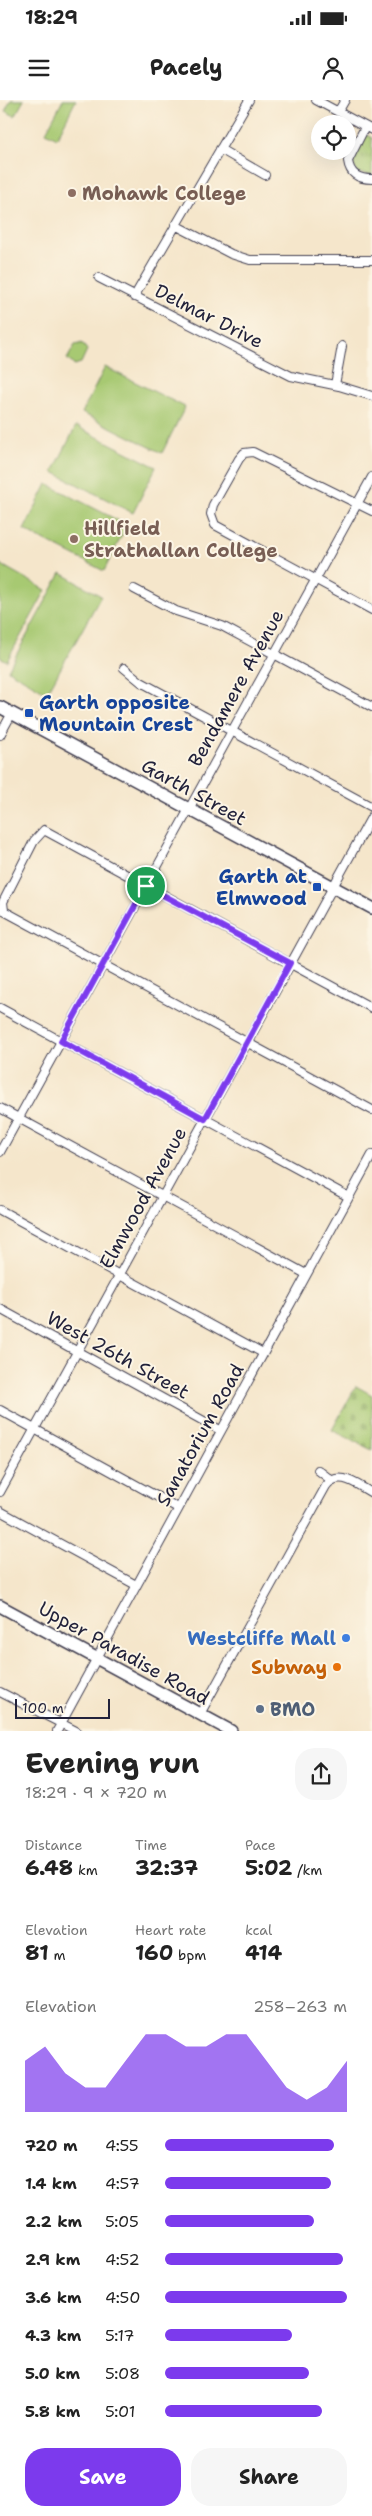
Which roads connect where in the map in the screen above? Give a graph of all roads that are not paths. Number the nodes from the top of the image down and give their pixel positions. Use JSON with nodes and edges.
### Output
{"nodes":[{"id":1,"x":249,"y":100,"type":"edge"},
{"id":2,"x":316,"y":100,"type":"edge"},
{"id":3,"x":345,"y":100,"type":"edge"},
{"id":4,"x":338,"y":112,"type":"junction"},
{"id":5,"x":369,"y":128,"type":"edge"},
{"id":6,"x":220,"y":149,"type":"junction"},
{"id":7,"x":265,"y":175,"type":"dead end"},
{"id":8,"x":372,"y":178,"type":"edge"},
{"id":9,"x":175,"y":225,"type":"junction"},
{"id":10,"x":372,"y":260,"type":"edge"},
{"id":11,"x":98,"y":278,"type":"dead end"},
{"id":12,"x":134,"y":297,"type":"junction"},
{"id":13,"x":342,"y":346,"type":"dead end"},
{"id":14,"x":335,"y":385,"type":"junction"},
{"id":15,"x":372,"y":396,"type":"edge"},
{"id":16,"x":372,"y":477,"type":"edge"},
{"id":17,"x":357,"y":504,"type":"junction"},
{"id":18,"x":372,"y":511,"type":"edge"},
{"id":19,"x":315,"y":580,"type":"junction"},
{"id":20,"x":134,"y":589,"type":"dead end"},
{"id":21,"x":372,"y":610,"type":"edge"},
{"id":22,"x":274,"y":654,"type":"junction"},
{"id":23,"x":124,"y":668,"type":"dead end"},
{"id":24,"x":0,"y":707,"type":"edge"},
{"id":25,"x":372,"y":707,"type":"edge"},
{"id":26,"x":12,"y":713,"type":"junction"},
{"id":27,"x":231,"y":731,"type":"junction"},
{"id":28,"x":0,"y":735,"type":"edge"},
{"id":29,"x":372,"y":807,"type":"edge"},
{"id":30,"x":188,"y":809,"type":"junction"},
{"id":31,"x":372,"y":816,"type":"edge"},
{"id":32,"x":146,"y":886,"type":"junction"},
{"id":33,"x":332,"y":887,"type":"junction"},
{"id":34,"x":372,"y":908,"type":"edge"},
{"id":35,"x":290,"y":963,"type":"junction"},
{"id":36,"x":104,"y":964,"type":"junction"},
{"id":37,"x":0,"y":1008,"type":"edge"},
{"id":38,"x":372,"y":1008,"type":"edge"},
{"id":39,"x":61,"y":1041,"type":"junction"},
{"id":40,"x":247,"y":1042,"type":"junction"},
{"id":41,"x":0,"y":1108,"type":"edge"},
{"id":42,"x":372,"y":1110,"type":"edge"},
{"id":43,"x":19,"y":1118,"type":"junction"},
{"id":44,"x":205,"y":1119,"type":"junction"},
{"id":45,"x":0,"y":1152,"type":"edge"},
{"id":46,"x":372,"y":1155,"type":"edge"},
{"id":47,"x":163,"y":1197,"type":"junction"},
{"id":48,"x":348,"y":1197,"type":"junction"},
{"id":49,"x":0,"y":1210,"type":"edge"},
{"id":50,"x":119,"y":1274,"type":"junction"},
{"id":51,"x":306,"y":1274,"type":"junction"},
{"id":52,"x":0,"y":1309,"type":"edge"},
{"id":53,"x":77,"y":1351,"type":"junction"},
{"id":54,"x":263,"y":1353,"type":"junction"},
{"id":55,"x":0,"y":1410,"type":"edge"},
{"id":56,"x":35,"y":1428,"type":"junction"},
{"id":57,"x":220,"y":1430,"type":"junction"},
{"id":58,"x":318,"y":1470,"type":"dead end"},
{"id":59,"x":331,"y":1480,"type":"junction"},
{"id":60,"x":0,"y":1492,"type":"edge"},
{"id":61,"x":372,"y":1493,"type":"edge"},
{"id":62,"x":178,"y":1508,"type":"junction"},
{"id":63,"x":0,"y":1511,"type":"edge"},
{"id":64,"x":136,"y":1585,"type":"junction"},
{"id":65,"x":0,"y":1606,"type":"edge"},
{"id":66,"x":96,"y":1657,"type":"junction"},
{"id":67,"x":0,"y":1692,"type":"edge"},
{"id":68,"x":200,"y":1714,"type":"junction"},
{"id":69,"x":59,"y":1727,"type":"edge"},
{"id":70,"x":76,"y":1731,"type":"edge"},
{"id":71,"x":231,"y":1731,"type":"edge"}],
"edges":[{"from":1,"to":6,"type":"street","name":"Delmar Drive"},
{"from":2,"to":4,"type":"street"},
{"from":3,"to":4,"type":"street"},
{"from":4,"to":5,"type":"street"},
{"from":5,"to":8,"type":"street"},
{"from":6,"to":7,"type":"street"},
{"from":6,"to":9,"type":"street","name":"Delmar Drive"},
{"from":9,"to":10,"type":"street"},
{"from":9,"to":12,"type":"street","name":"Delmar Drive"},
{"from":11,"to":12,"type":"street"},
{"from":12,"to":14,"type":"street","name":"Delmar Drive"},
{"from":13,"to":14,"type":"street"},
{"from":14,"to":15,"type":"street","name":"Delmar Drive"},
{"from":16,"to":17,"type":"street","name":"Bendamere Avenue"},
{"from":17,"to":18,"type":"street"},
{"from":17,"to":19,"type":"street","name":"Bendamere Avenue"},
{"from":17,"to":19,"type":"street"},
{"from":19,"to":21,"type":"street"},
{"from":19,"to":22,"type":"street","name":"Bendamere Avenue"},
{"from":20,"to":22,"type":"street"},
{"from":22,"to":25,"type":"street"},
{"from":22,"to":27,"type":"street","name":"Bendamere Avenue"},
{"from":23,"to":27,"type":"street"},
{"from":24,"to":26,"type":"main road","name":"Garth Street"},
{"from":26,"to":28,"type":"street"},
{"from":26,"to":30,"type":"main road","name":"Garth Street"},
{"from":27,"to":29,"type":"street"},
{"from":27,"to":30,"type":"street","name":"Bendamere Avenue"},
{"from":30,"to":32,"type":"street","name":"Bendamere Avenue"},
{"from":30,"to":33,"type":"main road","name":"Garth Street"},
{"from":31,"to":33,"type":"street","name":"Elmwood Avenue"},
{"from":32,"to":35,"type":"street"},
{"from":32,"to":36,"type":"street","name":"Bendamere Avenue"},
{"from":32,"to":36,"type":"street"},
{"from":33,"to":34,"type":"main road","name":"Garth Street"},
{"from":33,"to":35,"type":"street","name":"Elmwood Avenue"},
{"from":35,"to":38,"type":"street"},
{"from":35,"to":40,"type":"street","name":"Elmwood Avenue"},
{"from":36,"to":39,"type":"street","name":"Bendamere Avenue"},
{"from":36,"to":40,"type":"street"},
{"from":37,"to":39,"type":"street"},
{"from":39,"to":43,"type":"street","name":"Bendamere Avenue"},
{"from":39,"to":44,"type":"street"},
{"from":40,"to":42,"type":"street"},
{"from":40,"to":44,"type":"street","name":"Elmwood Avenue"},
{"from":41,"to":43,"type":"street"},
{"from":43,"to":45,"type":"street","name":"Bendamere Avenue"},
{"from":43,"to":47,"type":"street"},
{"from":44,"to":47,"type":"street","name":"Elmwood Avenue"},
{"from":44,"to":48,"type":"street"},
{"from":46,"to":48,"type":"street","name":"Sanatorium Road"},
{"from":47,"to":50,"type":"street","name":"Elmwood Avenue"},
{"from":47,"to":51,"type":"street"},
{"from":48,"to":51,"type":"street","name":"Sanatorium Road"},
{"from":49,"to":50,"type":"street"},
{"from":50,"to":53,"type":"street","name":"Elmwood Avenue"},
{"from":50,"to":54,"type":"street"},
{"from":51,"to":54,"type":"street","name":"Sanatorium Road"},
{"from":52,"to":53,"type":"street","name":"West 26th Street"},
{"from":53,"to":56,"type":"street","name":"Elmwood Avenue"},
{"from":53,"to":57,"type":"street","name":"West 26th Street"},
{"from":54,"to":57,"type":"street","name":"Sanatorium Road"},
{"from":55,"to":56,"type":"street"},
{"from":56,"to":60,"type":"street","name":"Elmwood Avenue"},
{"from":56,"to":62,"type":"street"},
{"from":57,"to":62,"type":"street","name":"Sanatorium Road"},
{"from":58,"to":59,"type":"street"},
{"from":59,"to":61,"type":"street"},
{"from":59,"to":68,"type":"street"},
{"from":62,"to":64,"type":"street","name":"Sanatorium Road"},
{"from":63,"to":64,"type":"street"},
{"from":64,"to":66,"type":"street","name":"Sanatorium Road"},
{"from":65,"to":66,"type":"main road","name":"Upper Paradise Road"},
{"from":66,"to":68,"type":"main road","name":"Upper Paradise Road"},
{"from":66,"to":69,"type":"street","name":"Sanatorium Road"},
{"from":67,"to":69,"type":"street"},
{"from":68,"to":71,"type":"main road","name":"Upper Paradise Road"},
{"from":69,"to":70,"type":"street"}]}
